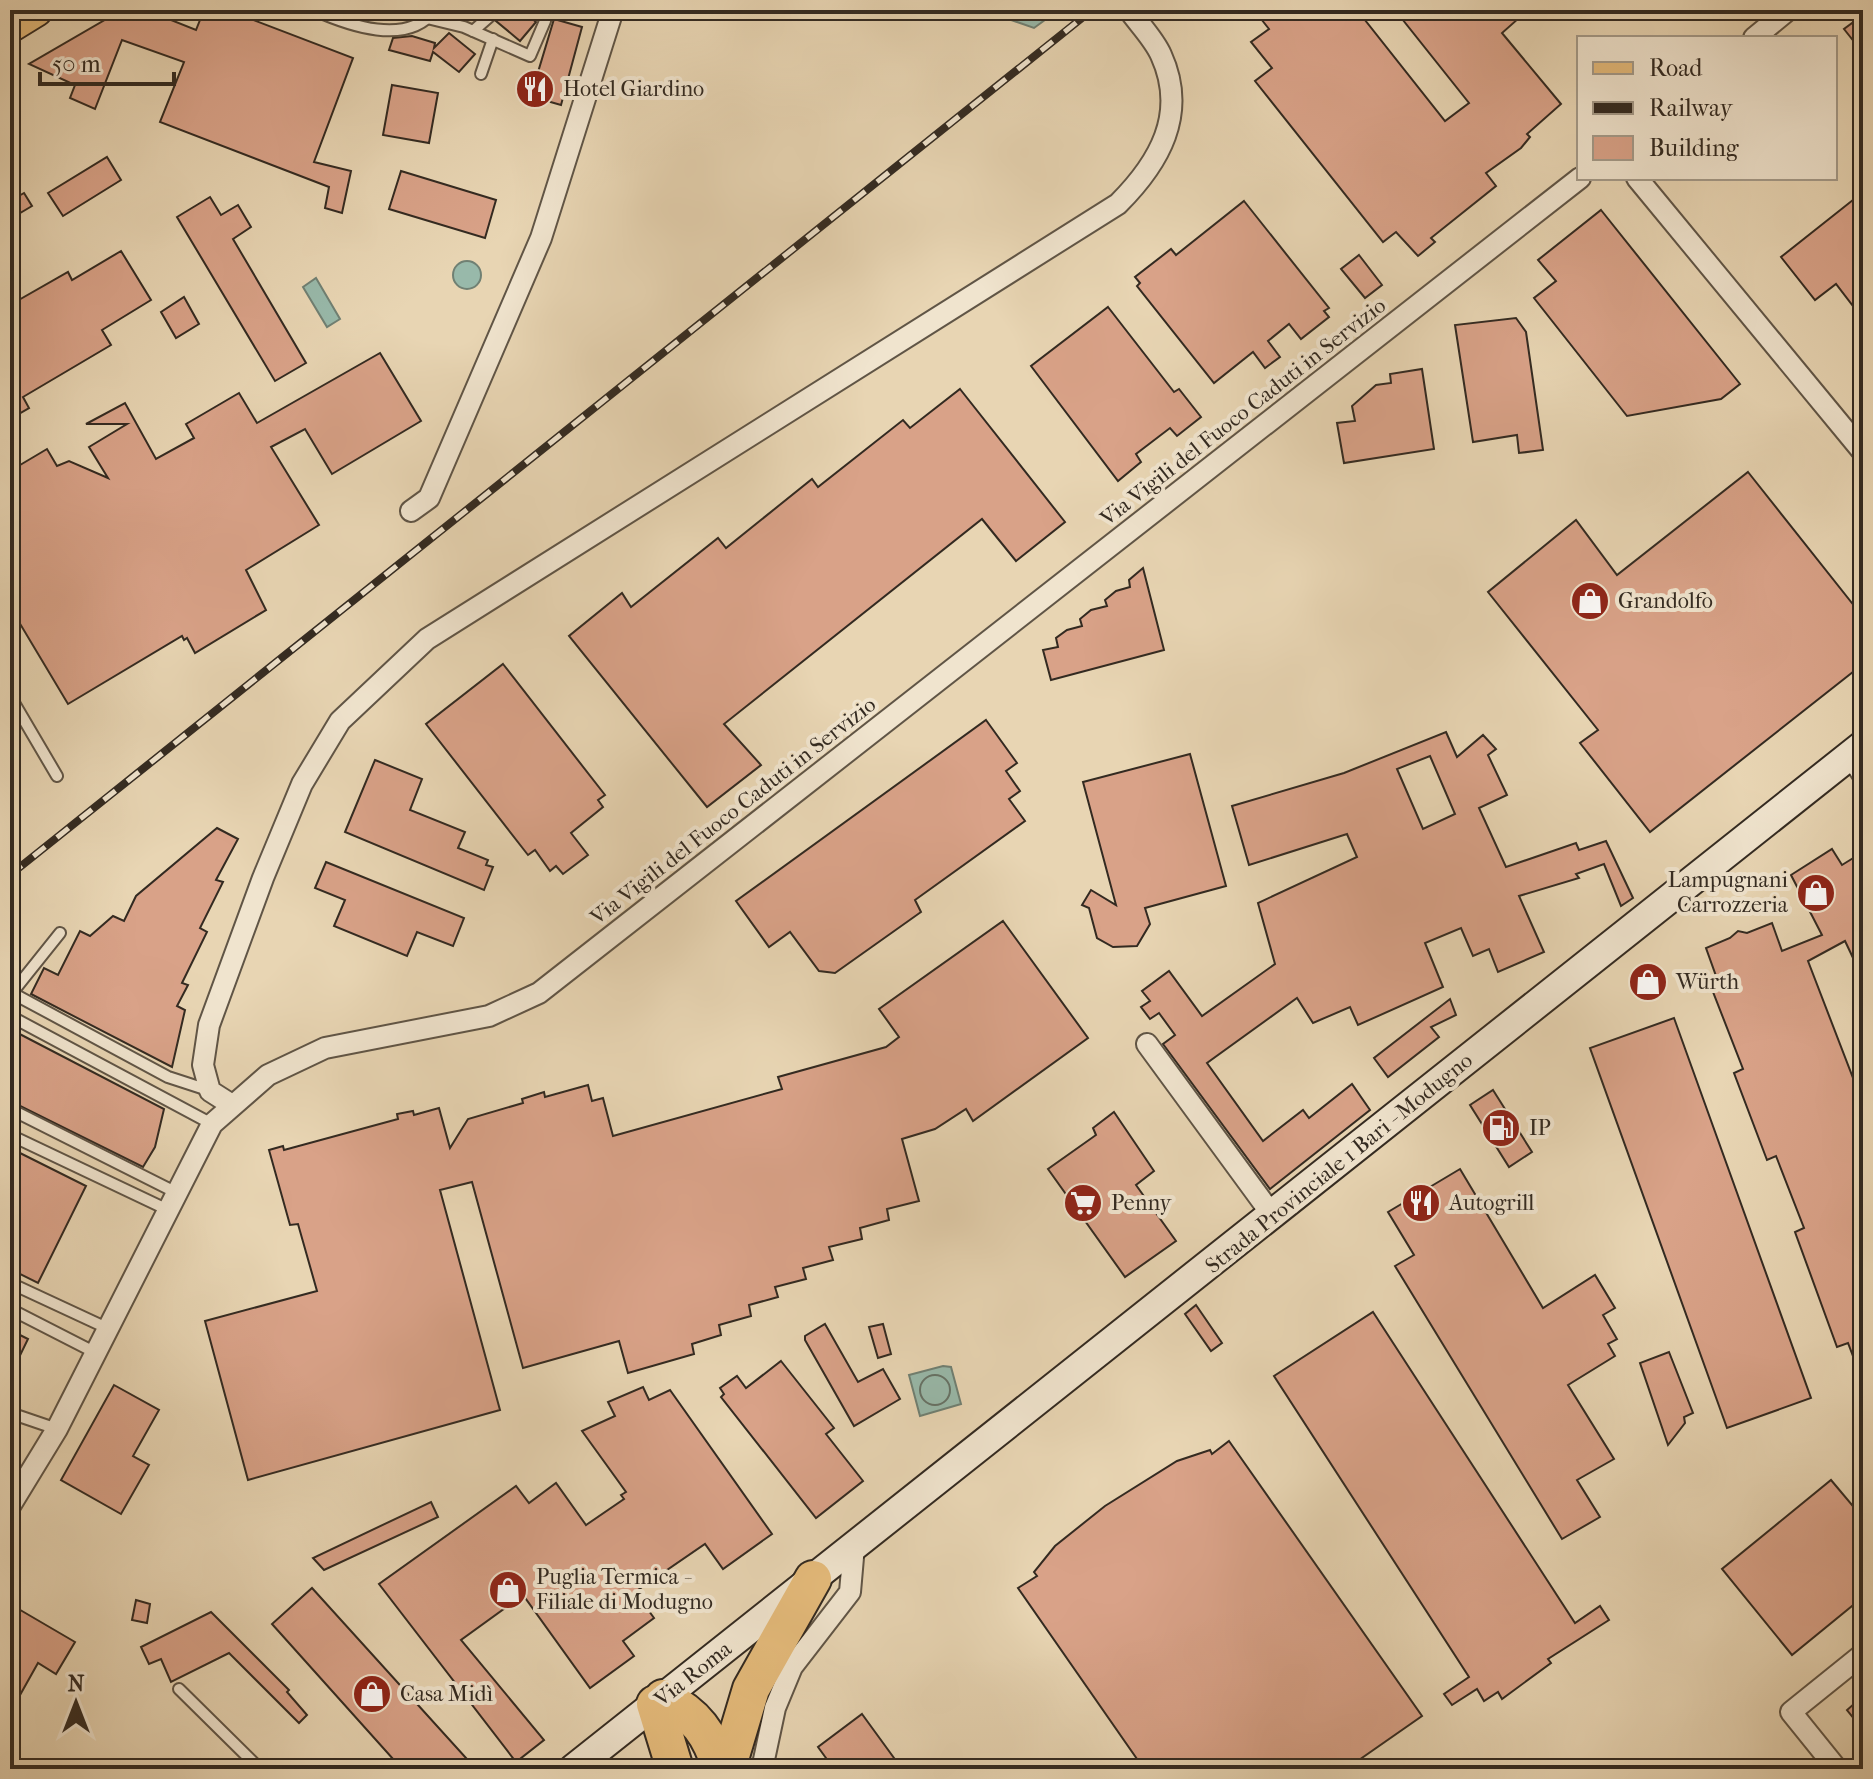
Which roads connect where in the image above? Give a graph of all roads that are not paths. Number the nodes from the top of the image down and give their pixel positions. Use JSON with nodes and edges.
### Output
{"nodes":[{"id":1,"x":36,"y":10,"type":"edge"},
{"id":2,"x":314,"y":10,"type":"edge"},
{"id":3,"x":497,"y":10,"type":"edge"},
{"id":4,"x":613,"y":10,"type":"edge"},
{"id":5,"x":1129,"y":10,"type":"edge"},
{"id":6,"x":1788,"y":10,"type":"edge"},
{"id":7,"x":431,"y":14,"type":"edge"},
{"id":8,"x":545,"y":21,"type":"dead end"},
{"id":9,"x":10,"y":26,"type":"edge"},
{"id":10,"x":473,"y":31,"type":"junction"},
{"id":11,"x":1756,"y":36,"type":"edge"},
{"id":12,"x":493,"y":39,"type":"junction"},
{"id":13,"x":481,"y":74,"type":"dead end"},
{"id":14,"x":1577,"y":180,"type":"edge"},
{"id":15,"x":1639,"y":180,"type":"edge"},
{"id":16,"x":1863,"y":452,"type":"edge"},
{"id":17,"x":411,"y":511,"type":"dead end"},
{"id":18,"x":10,"y":696,"type":"edge"},
{"id":19,"x":1859,"y":758,"type":"edge"},
{"id":20,"x":57,"y":776,"type":"dead end"},
{"id":21,"x":60,"y":933,"type":"dead end"},
{"id":22,"x":10,"y":1016,"type":"edge"},
{"id":23,"x":1147,"y":1044,"type":"dead end"},
{"id":24,"x":210,"y":1091,"type":"junction"},
{"id":25,"x":232,"y":1105,"type":"junction"},
{"id":26,"x":10,"y":1109,"type":"edge"},
{"id":27,"x":212,"y":1124,"type":"junction"},
{"id":28,"x":10,"y":1135,"type":"edge"},
{"id":29,"x":171,"y":1200,"type":"junction"},
{"id":30,"x":1273,"y":1216,"type":"junction"},
{"id":31,"x":10,"y":1283,"type":"edge"},
{"id":32,"x":10,"y":1309,"type":"edge"},
{"id":33,"x":109,"y":1329,"type":"junction"},
{"id":34,"x":96,"y":1353,"type":"junction"},
{"id":35,"x":10,"y":1413,"type":"edge"},
{"id":36,"x":57,"y":1429,"type":"junction"},
{"id":37,"x":10,"y":1506,"type":"edge"},
{"id":38,"x":854,"y":1546,"type":"junction"},
{"id":39,"x":813,"y":1579,"type":"junction"},
{"id":40,"x":1863,"y":1654,"type":"edge"},
{"id":41,"x":179,"y":1689,"type":"dead end"},
{"id":42,"x":659,"y":1701,"type":"junction"},
{"id":43,"x":260,"y":1769,"type":"edge"},
{"id":44,"x":573,"y":1769,"type":"edge"},
{"id":45,"x":675,"y":1769,"type":"edge"},
{"id":46,"x":724,"y":1769,"type":"edge"},
{"id":47,"x":762,"y":1769,"type":"edge"},
{"id":48,"x":1837,"y":1769,"type":"edge"}],
"edges":[{"from":1,"to":9,"type":"main road"},
{"from":2,"to":7,"type":"lane"},
{"from":3,"to":10,"type":"lane"},
{"from":4,"to":17,"type":"street"},
{"from":5,"to":24,"type":"street"},
{"from":6,"to":11,"type":"street"},
{"from":7,"to":10,"type":"lane"},
{"from":8,"to":12,"type":"lane"},
{"from":10,"to":12,"type":"lane"},
{"from":12,"to":13,"type":"lane"},
{"from":14,"to":25,"type":"street","name":"Via Vigili del Fuoco Caduti in Servizio"},
{"from":15,"to":16,"type":"street"},
{"from":18,"to":20,"type":"lane"},
{"from":19,"to":30,"type":"street","name":"Strada Provinciale 1 Bari - Modugno"},
{"from":21,"to":24,"type":"lane"},
{"from":22,"to":27,"type":"lane"},
{"from":23,"to":30,"type":"street"},
{"from":24,"to":25,"type":"street"},
{"from":25,"to":27,"type":"street","name":"Via Vigili del Fuoco Caduti in Servizio"},
{"from":26,"to":29,"type":"lane"},
{"from":27,"to":29,"type":"street","name":"Via Vigili del Fuoco Caduti in Servizio"},
{"from":28,"to":29,"type":"lane"},
{"from":29,"to":33,"type":"street","name":"Via Vigili del Fuoco Caduti in Servizio"},
{"from":30,"to":38,"type":"street","name":"Strada Provinciale 1 Bari - Modugno"},
{"from":31,"to":33,"type":"lane"},
{"from":32,"to":34,"type":"lane"},
{"from":33,"to":34,"type":"street","name":"Via Vigili del Fuoco Caduti in Servizio"},
{"from":34,"to":36,"type":"street","name":"Via Vigili del Fuoco Caduti in Servizio"},
{"from":35,"to":36,"type":"lane"},
{"from":36,"to":37,"type":"street","name":"Via Vigili del Fuoco Caduti in Servizio"},
{"from":38,"to":39,"type":"street","name":"Strada Provinciale 1 Bari - Modugno"},
{"from":38,"to":47,"type":"street"},
{"from":39,"to":42,"type":"street","name":"Via Roma"},
{"from":39,"to":46,"type":"highway"},
{"from":40,"to":48,"type":"street"},
{"from":41,"to":43,"type":"lane"},
{"from":42,"to":44,"type":"street","name":"Via Roma"},
{"from":42,"to":45,"type":"highway"},
{"from":42,"to":46,"type":"highway"}]}
